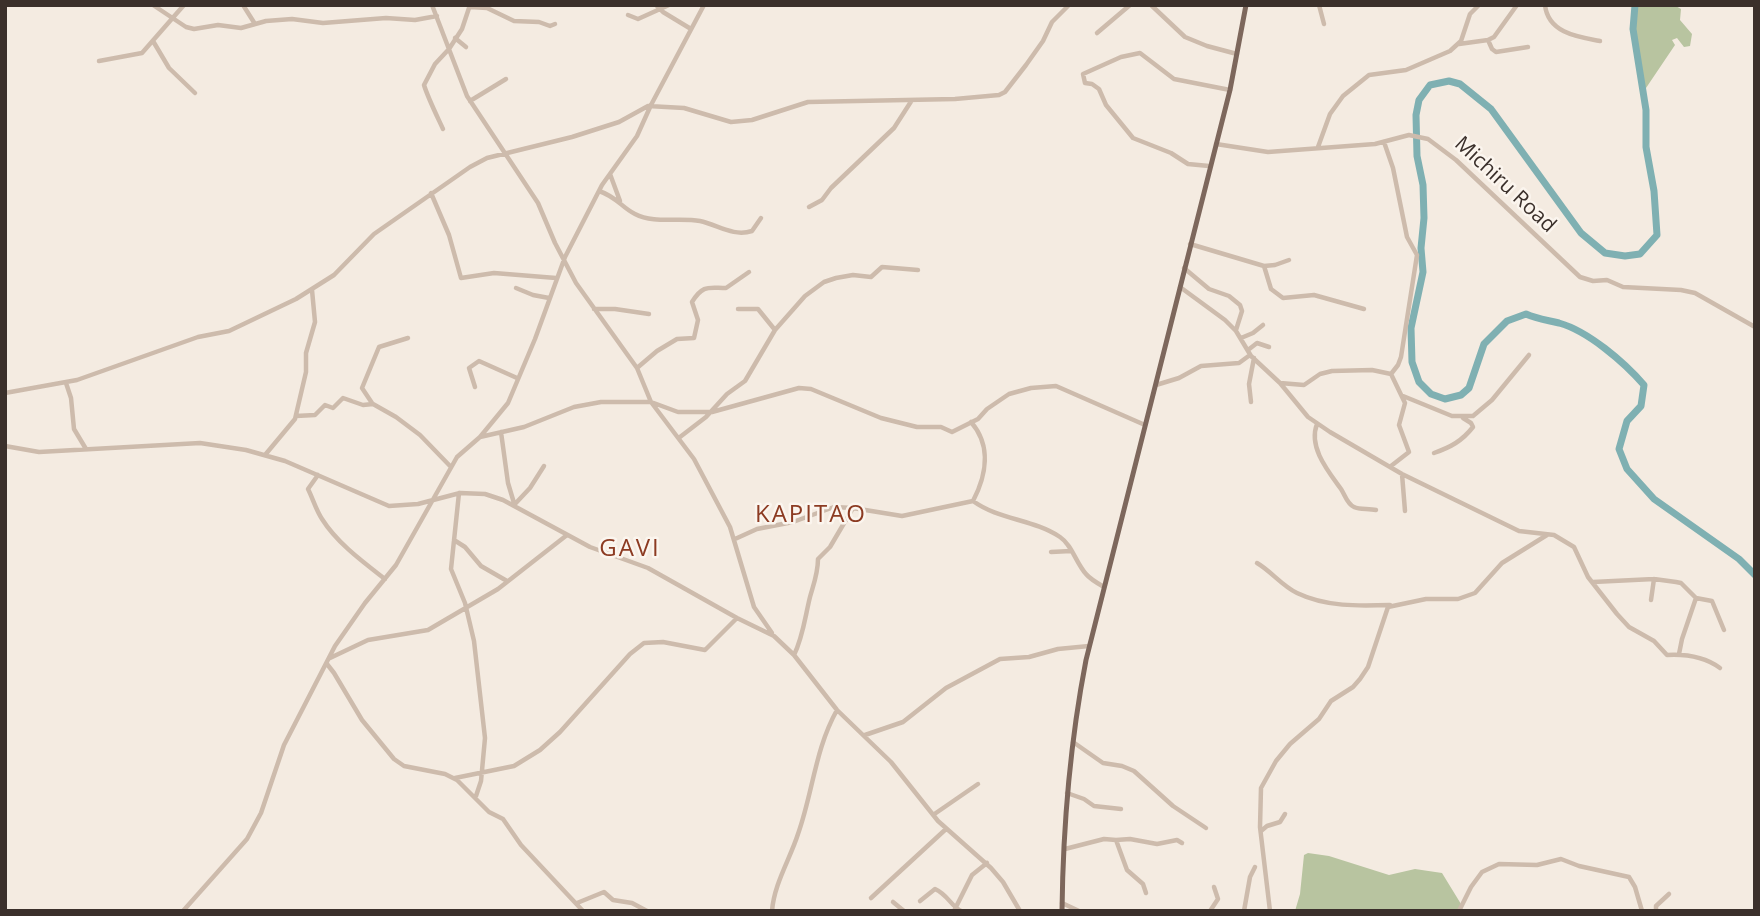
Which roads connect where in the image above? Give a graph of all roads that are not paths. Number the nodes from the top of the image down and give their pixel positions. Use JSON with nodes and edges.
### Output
{"nodes":[{"id":1,"x":153,"y":5,"type":"edge"},
{"id":2,"x":184,"y":5,"type":"edge"},
{"id":3,"x":243,"y":5,"type":"edge"},
{"id":4,"x":432,"y":5,"type":"edge"},
{"id":5,"x":669,"y":5,"type":"edge"},
{"id":6,"x":704,"y":5,"type":"edge"},
{"id":7,"x":1069,"y":5,"type":"edge"},
{"id":8,"x":1129,"y":5,"type":"edge"},
{"id":9,"x":1151,"y":5,"type":"edge"},
{"id":10,"x":1246,"y":5,"type":"edge"},
{"id":11,"x":1319,"y":5,"type":"edge"},
{"id":12,"x":1479,"y":5,"type":"edge"},
{"id":13,"x":1517,"y":5,"type":"edge"},
{"id":14,"x":1545,"y":5,"type":"edge"},
{"id":15,"x":470,"y":6,"type":"edge"},
{"id":16,"x":658,"y":7,"type":"edge"},
{"id":17,"x":628,"y":15,"type":"dead end"},
{"id":18,"x":437,"y":16,"type":"junction"},
{"id":19,"x":172,"y":18,"type":"junction"},
{"id":20,"x":254,"y":24,"type":"junction"},
{"id":21,"x":555,"y":24,"type":"dead end"},
{"id":22,"x":1324,"y":24,"type":"dead end"},
{"id":23,"x":691,"y":29,"type":"junction"},
{"id":24,"x":1097,"y":33,"type":"dead end"},
{"id":25,"x":455,"y":38,"type":"junction"},
{"id":26,"x":1488,"y":40,"type":"junction"},
{"id":27,"x":153,"y":41,"type":"junction"},
{"id":28,"x":1600,"y":41,"type":"dead end"},
{"id":29,"x":1460,"y":44,"type":"junction"},
{"id":30,"x":466,"y":47,"type":"dead end"},
{"id":31,"x":1528,"y":47,"type":"dead end"},
{"id":32,"x":449,"y":49,"type":"junction"},
{"id":33,"x":1238,"y":54,"type":"junction"},
{"id":34,"x":99,"y":61,"type":"dead end"},
{"id":35,"x":506,"y":79,"type":"dead end"},
{"id":36,"x":1230,"y":90,"type":"junction"},
{"id":37,"x":195,"y":93,"type":"dead end"},
{"id":38,"x":913,"y":100,"type":"junction"},
{"id":39,"x":470,"y":102,"type":"junction"},
{"id":40,"x":651,"y":106,"type":"junction"},
{"id":41,"x":443,"y":129,"type":"dead end"},
{"id":42,"x":1384,"y":142,"type":"junction"},
{"id":43,"x":1215,"y":144,"type":"junction"},
{"id":44,"x":1318,"y":147,"type":"junction"},
{"id":45,"x":505,"y":153,"type":"junction"},
{"id":46,"x":1209,"y":166,"type":"junction"},
{"id":47,"x":610,"y":174,"type":"junction"},
{"id":48,"x":599,"y":191,"type":"junction"},
{"id":49,"x":431,"y":193,"type":"junction"},
{"id":50,"x":621,"y":202,"type":"junction"},
{"id":51,"x":809,"y":207,"type":"dead end"},
{"id":52,"x":761,"y":218,"type":"dead end"},
{"id":53,"x":1191,"y":244,"type":"junction"},
{"id":54,"x":565,"y":257,"type":"junction"},
{"id":55,"x":1289,"y":260,"type":"dead end"},
{"id":56,"x":1264,"y":266,"type":"junction"},
{"id":57,"x":1184,"y":268,"type":"junction"},
{"id":58,"x":918,"y":270,"type":"dead end"},
{"id":59,"x":749,"y":272,"type":"dead end"},
{"id":60,"x":556,"y":278,"type":"junction"},
{"id":61,"x":1180,"y":287,"type":"junction"},
{"id":62,"x":516,"y":288,"type":"dead end"},
{"id":63,"x":312,"y":289,"type":"junction"},
{"id":64,"x":549,"y":298,"type":"junction"},
{"id":65,"x":594,"y":309,"type":"junction"},
{"id":66,"x":738,"y":309,"type":"dead end"},
{"id":67,"x":1364,"y":309,"type":"dead end"},
{"id":68,"x":649,"y":314,"type":"dead end"},
{"id":69,"x":1263,"y":325,"type":"dead end"},
{"id":70,"x":1755,"y":327,"type":"edge"},
{"id":71,"x":775,"y":330,"type":"junction"},
{"id":72,"x":1236,"y":331,"type":"junction"},
{"id":73,"x":408,"y":338,"type":"dead end"},
{"id":74,"x":1241,"y":338,"type":"junction"},
{"id":75,"x":1269,"y":346,"type":"dead end"},
{"id":76,"x":1250,"y":354,"type":"junction"},
{"id":77,"x":1529,"y":355,"type":"dead end"},
{"id":78,"x":637,"y":368,"type":"junction"},
{"id":79,"x":1391,"y":374,"type":"junction"},
{"id":80,"x":517,"y":378,"type":"junction"},
{"id":81,"x":66,"y":383,"type":"junction"},
{"id":82,"x":1280,"y":383,"type":"junction"},
{"id":83,"x":1155,"y":385,"type":"junction"},
{"id":84,"x":475,"y":387,"type":"dead end"},
{"id":85,"x":5,"y":393,"type":"edge"},
{"id":86,"x":1403,"y":396,"type":"junction"},
{"id":87,"x":651,"y":402,"type":"junction"},
{"id":88,"x":1251,"y":402,"type":"dead end"},
{"id":89,"x":372,"y":404,"type":"junction"},
{"id":90,"x":712,"y":412,"type":"junction"},
{"id":91,"x":296,"y":416,"type":"junction"},
{"id":92,"x":1462,"y":417,"type":"junction"},
{"id":93,"x":978,"y":419,"type":"junction"},
{"id":94,"x":971,"y":422,"type":"junction"},
{"id":95,"x":1317,"y":424,"type":"junction"},
{"id":96,"x":1145,"y":425,"type":"junction"},
{"id":97,"x":977,"y":429,"type":"junction"},
{"id":98,"x":501,"y":432,"type":"junction"},
{"id":99,"x":480,"y":437,"type":"junction"},
{"id":100,"x":680,"y":438,"type":"junction"},
{"id":101,"x":5,"y":446,"type":"edge"},
{"id":102,"x":86,"y":450,"type":"junction"},
{"id":103,"x":1434,"y":453,"type":"dead end"},
{"id":104,"x":265,"y":455,"type":"junction"},
{"id":105,"x":544,"y":466,"type":"dead end"},
{"id":106,"x":1391,"y":466,"type":"junction"},
{"id":107,"x":451,"y":467,"type":"junction"},
{"id":108,"x":1402,"y":474,"type":"junction"},
{"id":109,"x":318,"y":475,"type":"junction"},
{"id":110,"x":459,"y":493,"type":"junction"},
{"id":111,"x":433,"y":500,"type":"junction"},
{"id":112,"x":973,"y":501,"type":"junction"},
{"id":113,"x":514,"y":504,"type":"junction"},
{"id":114,"x":853,"y":508,"type":"junction"},
{"id":115,"x":1376,"y":510,"type":"dead end"},
{"id":116,"x":1405,"y":511,"type":"dead end"},
{"id":117,"x":1549,"y":534,"type":"junction"},
{"id":118,"x":567,"y":535,"type":"junction"},
{"id":119,"x":735,"y":539,"type":"junction"},
{"id":120,"x":454,"y":540,"type":"junction"},
{"id":121,"x":1071,"y":551,"type":"junction"},
{"id":122,"x":1051,"y":552,"type":"dead end"},
{"id":123,"x":1257,"y":563,"type":"dead end"},
{"id":124,"x":385,"y":579,"type":"junction"},
{"id":125,"x":1654,"y":579,"type":"junction"},
{"id":126,"x":508,"y":582,"type":"junction"},
{"id":127,"x":1592,"y":582,"type":"junction"},
{"id":128,"x":1104,"y":587,"type":"junction"},
{"id":129,"x":1696,"y":598,"type":"junction"},
{"id":130,"x":1651,"y":600,"type":"dead end"},
{"id":131,"x":1390,"y":606,"type":"junction"},
{"id":132,"x":465,"y":608,"type":"junction"},
{"id":133,"x":737,"y":618,"type":"junction"},
{"id":134,"x":1724,"y":629,"type":"dead end"},
{"id":135,"x":774,"y":636,"type":"junction"},
{"id":136,"x":1089,"y":646,"type":"junction"},
{"id":137,"x":1679,"y":654,"type":"junction"},
{"id":138,"x":793,"y":655,"type":"junction"},
{"id":139,"x":328,"y":661,"type":"junction"},
{"id":140,"x":1720,"y":668,"type":"dead end"},
{"id":141,"x":837,"y":710,"type":"junction"},
{"id":142,"x":864,"y":735,"type":"junction"},
{"id":143,"x":1072,"y":742,"type":"junction"},
{"id":144,"x":482,"y":772,"type":"junction"},
{"id":145,"x":454,"y":779,"type":"junction"},
{"id":146,"x":978,"y":784,"type":"dead end"},
{"id":147,"x":1067,"y":793,"type":"junction"},
{"id":148,"x":475,"y":796,"type":"junction"},
{"id":149,"x":1121,"y":809,"type":"dead end"},
{"id":150,"x":1285,"y":814,"type":"dead end"},
{"id":151,"x":933,"y":816,"type":"junction"},
{"id":152,"x":1206,"y":828,"type":"dead end"},
{"id":153,"x":946,"y":829,"type":"junction"},
{"id":154,"x":1261,"y":832,"type":"junction"},
{"id":155,"x":1116,"y":840,"type":"junction"},
{"id":156,"x":1182,"y":842,"type":"dead end"},
{"id":157,"x":1065,"y":849,"type":"junction"},
{"id":158,"x":987,"y":863,"type":"junction"},
{"id":159,"x":1255,"y":867,"type":"dead end"},
{"id":160,"x":1214,"y":887,"type":"dead end"},
{"id":161,"x":1146,"y":893,"type":"dead end"},
{"id":162,"x":1669,"y":894,"type":"dead end"},
{"id":163,"x":871,"y":898,"type":"dead end"},
{"id":164,"x":920,"y":901,"type":"dead end"},
{"id":165,"x":893,"y":902,"type":"dead end"},
{"id":166,"x":577,"y":903,"type":"junction"},
{"id":167,"x":1062,"y":903,"type":"junction"},
{"id":168,"x":954,"y":909,"type":"edge"},
{"id":169,"x":183,"y":911,"type":"edge"},
{"id":170,"x":583,"y":911,"type":"edge"},
{"id":171,"x":648,"y":911,"type":"edge"},
{"id":172,"x":772,"y":911,"type":"edge"},
{"id":173,"x":904,"y":911,"type":"edge"},
{"id":174,"x":961,"y":911,"type":"edge"},
{"id":175,"x":1020,"y":911,"type":"edge"},
{"id":176,"x":1062,"y":911,"type":"edge"},
{"id":177,"x":1079,"y":911,"type":"edge"},
{"id":178,"x":1210,"y":911,"type":"edge"},
{"id":179,"x":1244,"y":911,"type":"edge"},
{"id":180,"x":1270,"y":911,"type":"edge"},
{"id":181,"x":1458,"y":911,"type":"edge"},
{"id":182,"x":1642,"y":911,"type":"edge"},
{"id":183,"x":1656,"y":911,"type":"edge"}],
"edges":[{"from":1,"to":19,"type":"street"},
{"from":2,"to":19,"type":"street"},
{"from":3,"to":20,"type":"street"},
{"from":4,"to":18,"type":"street"},
{"from":5,"to":16,"type":"street"},
{"from":6,"to":23,"type":"street"},
{"from":7,"to":38,"type":"street"},
{"from":8,"to":24,"type":"street"},
{"from":9,"to":33,"type":"street"},
{"from":10,"to":33,"type":"main road"},
{"from":11,"to":22,"type":"street"},
{"from":12,"to":29,"type":"street"},
{"from":13,"to":26,"type":"street"},
{"from":14,"to":28,"type":"street"},
{"from":15,"to":21,"type":"street"},
{"from":15,"to":25,"type":"street"},
{"from":16,"to":17,"type":"street"},
{"from":16,"to":23,"type":"street"},
{"from":18,"to":20,"type":"street"},
{"from":18,"to":32,"type":"street"},
{"from":19,"to":20,"type":"street"},
{"from":19,"to":27,"type":"street"},
{"from":23,"to":40,"type":"street"},
{"from":25,"to":30,"type":"street"},
{"from":25,"to":32,"type":"street"},
{"from":26,"to":29,"type":"street"},
{"from":26,"to":31,"type":"street"},
{"from":27,"to":34,"type":"street"},
{"from":27,"to":37,"type":"street"},
{"from":29,"to":44,"type":"street"},
{"from":32,"to":39,"type":"street"},
{"from":32,"to":41,"type":"street"},
{"from":33,"to":36,"type":"main road"},
{"from":35,"to":39,"type":"street"},
{"from":36,"to":43,"type":"main road"},
{"from":36,"to":46,"type":"street"},
{"from":38,"to":40,"type":"street"},
{"from":38,"to":51,"type":"street"},
{"from":39,"to":45,"type":"street"},
{"from":40,"to":45,"type":"street"},
{"from":40,"to":47,"type":"street"},
{"from":42,"to":44,"type":"street","name":"Michiru Road"},
{"from":42,"to":70,"type":"street","name":"Michiru Road"},
{"from":42,"to":79,"type":"street"},
{"from":43,"to":44,"type":"street","name":"Michiru Road"},
{"from":43,"to":46,"type":"main road"},
{"from":45,"to":49,"type":"street"},
{"from":45,"to":54,"type":"street"},
{"from":46,"to":53,"type":"main road"},
{"from":47,"to":48,"type":"street"},
{"from":47,"to":50,"type":"street"},
{"from":48,"to":50,"type":"street"},
{"from":48,"to":54,"type":"street"},
{"from":49,"to":60,"type":"street"},
{"from":49,"to":63,"type":"street"},
{"from":50,"to":52,"type":"street"},
{"from":53,"to":56,"type":"street"},
{"from":53,"to":57,"type":"main road"},
{"from":54,"to":60,"type":"street"},
{"from":54,"to":65,"type":"street"},
{"from":55,"to":56,"type":"street"},
{"from":56,"to":67,"type":"street"},
{"from":57,"to":61,"type":"main road"},
{"from":57,"to":72,"type":"street"},
{"from":58,"to":71,"type":"street"},
{"from":59,"to":78,"type":"street"},
{"from":60,"to":64,"type":"street"},
{"from":61,"to":72,"type":"street"},
{"from":61,"to":83,"type":"main road"},
{"from":62,"to":64,"type":"street"},
{"from":63,"to":81,"type":"street"},
{"from":63,"to":91,"type":"street"},
{"from":64,"to":80,"type":"street"},
{"from":65,"to":68,"type":"street"},
{"from":65,"to":78,"type":"street"},
{"from":66,"to":71,"type":"street"},
{"from":69,"to":74,"type":"street"},
{"from":71,"to":90,"type":"street"},
{"from":72,"to":74,"type":"street"},
{"from":73,"to":89,"type":"street"},
{"from":74,"to":76,"type":"street"},
{"from":75,"to":76,"type":"street"},
{"from":76,"to":82,"type":"street"},
{"from":76,"to":83,"type":"street"},
{"from":76,"to":88,"type":"street"},
{"from":77,"to":92,"type":"street"},
{"from":78,"to":87,"type":"street"},
{"from":79,"to":82,"type":"street"},
{"from":79,"to":86,"type":"street"},
{"from":80,"to":84,"type":"street"},
{"from":80,"to":99,"type":"street"},
{"from":81,"to":85,"type":"street"},
{"from":81,"to":102,"type":"street"},
{"from":82,"to":95,"type":"street"},
{"from":83,"to":96,"type":"main road"},
{"from":86,"to":92,"type":"street"},
{"from":86,"to":106,"type":"street"},
{"from":87,"to":90,"type":"street"},
{"from":87,"to":98,"type":"street"},
{"from":87,"to":100,"type":"street"},
{"from":89,"to":91,"type":"street"},
{"from":89,"to":107,"type":"street"},
{"from":90,"to":94,"type":"street"},
{"from":90,"to":100,"type":"street"},
{"from":91,"to":104,"type":"street"},
{"from":92,"to":103,"type":"street"},
{"from":93,"to":94,"type":"street"},
{"from":93,"to":96,"type":"street"},
{"from":93,"to":97,"type":"street"},
{"from":94,"to":97,"type":"street"},
{"from":95,"to":106,"type":"street"},
{"from":95,"to":115,"type":"street"},
{"from":96,"to":128,"type":"main road"},
{"from":97,"to":112,"type":"street"},
{"from":98,"to":99,"type":"street"},
{"from":98,"to":113,"type":"street"},
{"from":99,"to":107,"type":"street"},
{"from":100,"to":119,"type":"street"},
{"from":101,"to":102,"type":"street"},
{"from":102,"to":104,"type":"street"},
{"from":104,"to":109,"type":"street"},
{"from":105,"to":113,"type":"street"},
{"from":106,"to":108,"type":"street"},
{"from":107,"to":111,"type":"street"},
{"from":108,"to":116,"type":"street"},
{"from":108,"to":117,"type":"street"},
{"from":109,"to":111,"type":"street"},
{"from":109,"to":124,"type":"street"},
{"from":110,"to":111,"type":"street"},
{"from":110,"to":113,"type":"street"},
{"from":110,"to":120,"type":"street"},
{"from":111,"to":124,"type":"street"},
{"from":112,"to":114,"type":"street"},
{"from":112,"to":121,"type":"street"},
{"from":113,"to":118,"type":"street"},
{"from":114,"to":119,"type":"street"},
{"from":114,"to":138,"type":"street"},
{"from":117,"to":127,"type":"street"},
{"from":117,"to":131,"type":"street"},
{"from":118,"to":126,"type":"street"},
{"from":118,"to":133,"type":"street"},
{"from":119,"to":135,"type":"street"},
{"from":120,"to":126,"type":"street"},
{"from":120,"to":132,"type":"street"},
{"from":121,"to":122,"type":"street"},
{"from":121,"to":128,"type":"street"},
{"from":123,"to":131,"type":"street"},
{"from":124,"to":139,"type":"street"},
{"from":125,"to":127,"type":"street"},
{"from":125,"to":129,"type":"street"},
{"from":125,"to":130,"type":"street"},
{"from":126,"to":132,"type":"street"},
{"from":127,"to":137,"type":"street"},
{"from":128,"to":136,"type":"main road"},
{"from":129,"to":134,"type":"street"},
{"from":129,"to":137,"type":"street"},
{"from":131,"to":154,"type":"street"},
{"from":132,"to":139,"type":"street"},
{"from":132,"to":144,"type":"street"},
{"from":133,"to":135,"type":"street"},
{"from":133,"to":144,"type":"street"},
{"from":135,"to":138,"type":"street"},
{"from":136,"to":142,"type":"street"},
{"from":136,"to":143,"type":"main road"},
{"from":137,"to":140,"type":"street"},
{"from":138,"to":141,"type":"street"},
{"from":139,"to":145,"type":"street"},
{"from":139,"to":169,"type":"street"},
{"from":141,"to":142,"type":"street"},
{"from":141,"to":172,"type":"street"},
{"from":142,"to":151,"type":"street"},
{"from":143,"to":147,"type":"main road"},
{"from":143,"to":152,"type":"street"},
{"from":144,"to":145,"type":"street"},
{"from":144,"to":148,"type":"street"},
{"from":145,"to":148,"type":"street"},
{"from":146,"to":151,"type":"street"},
{"from":147,"to":149,"type":"street"},
{"from":147,"to":157,"type":"main road"},
{"from":148,"to":166,"type":"street"},
{"from":150,"to":154,"type":"street"},
{"from":151,"to":153,"type":"street"},
{"from":153,"to":158,"type":"street"},
{"from":153,"to":163,"type":"street"},
{"from":154,"to":180,"type":"street"},
{"from":155,"to":156,"type":"street"},
{"from":155,"to":157,"type":"street"},
{"from":155,"to":161,"type":"street"},
{"from":157,"to":167,"type":"main road"},
{"from":158,"to":168,"type":"street"},
{"from":158,"to":175,"type":"street"},
{"from":159,"to":179,"type":"street"},
{"from":160,"to":178,"type":"street"},
{"from":162,"to":183,"type":"street"},
{"from":164,"to":168,"type":"street"},
{"from":165,"to":173,"type":"street"},
{"from":166,"to":170,"type":"street"},
{"from":166,"to":171,"type":"street"},
{"from":167,"to":176,"type":"main road"},
{"from":167,"to":177,"type":"street"},
{"from":168,"to":174,"type":"street"},
{"from":181,"to":182,"type":"street"}]}
